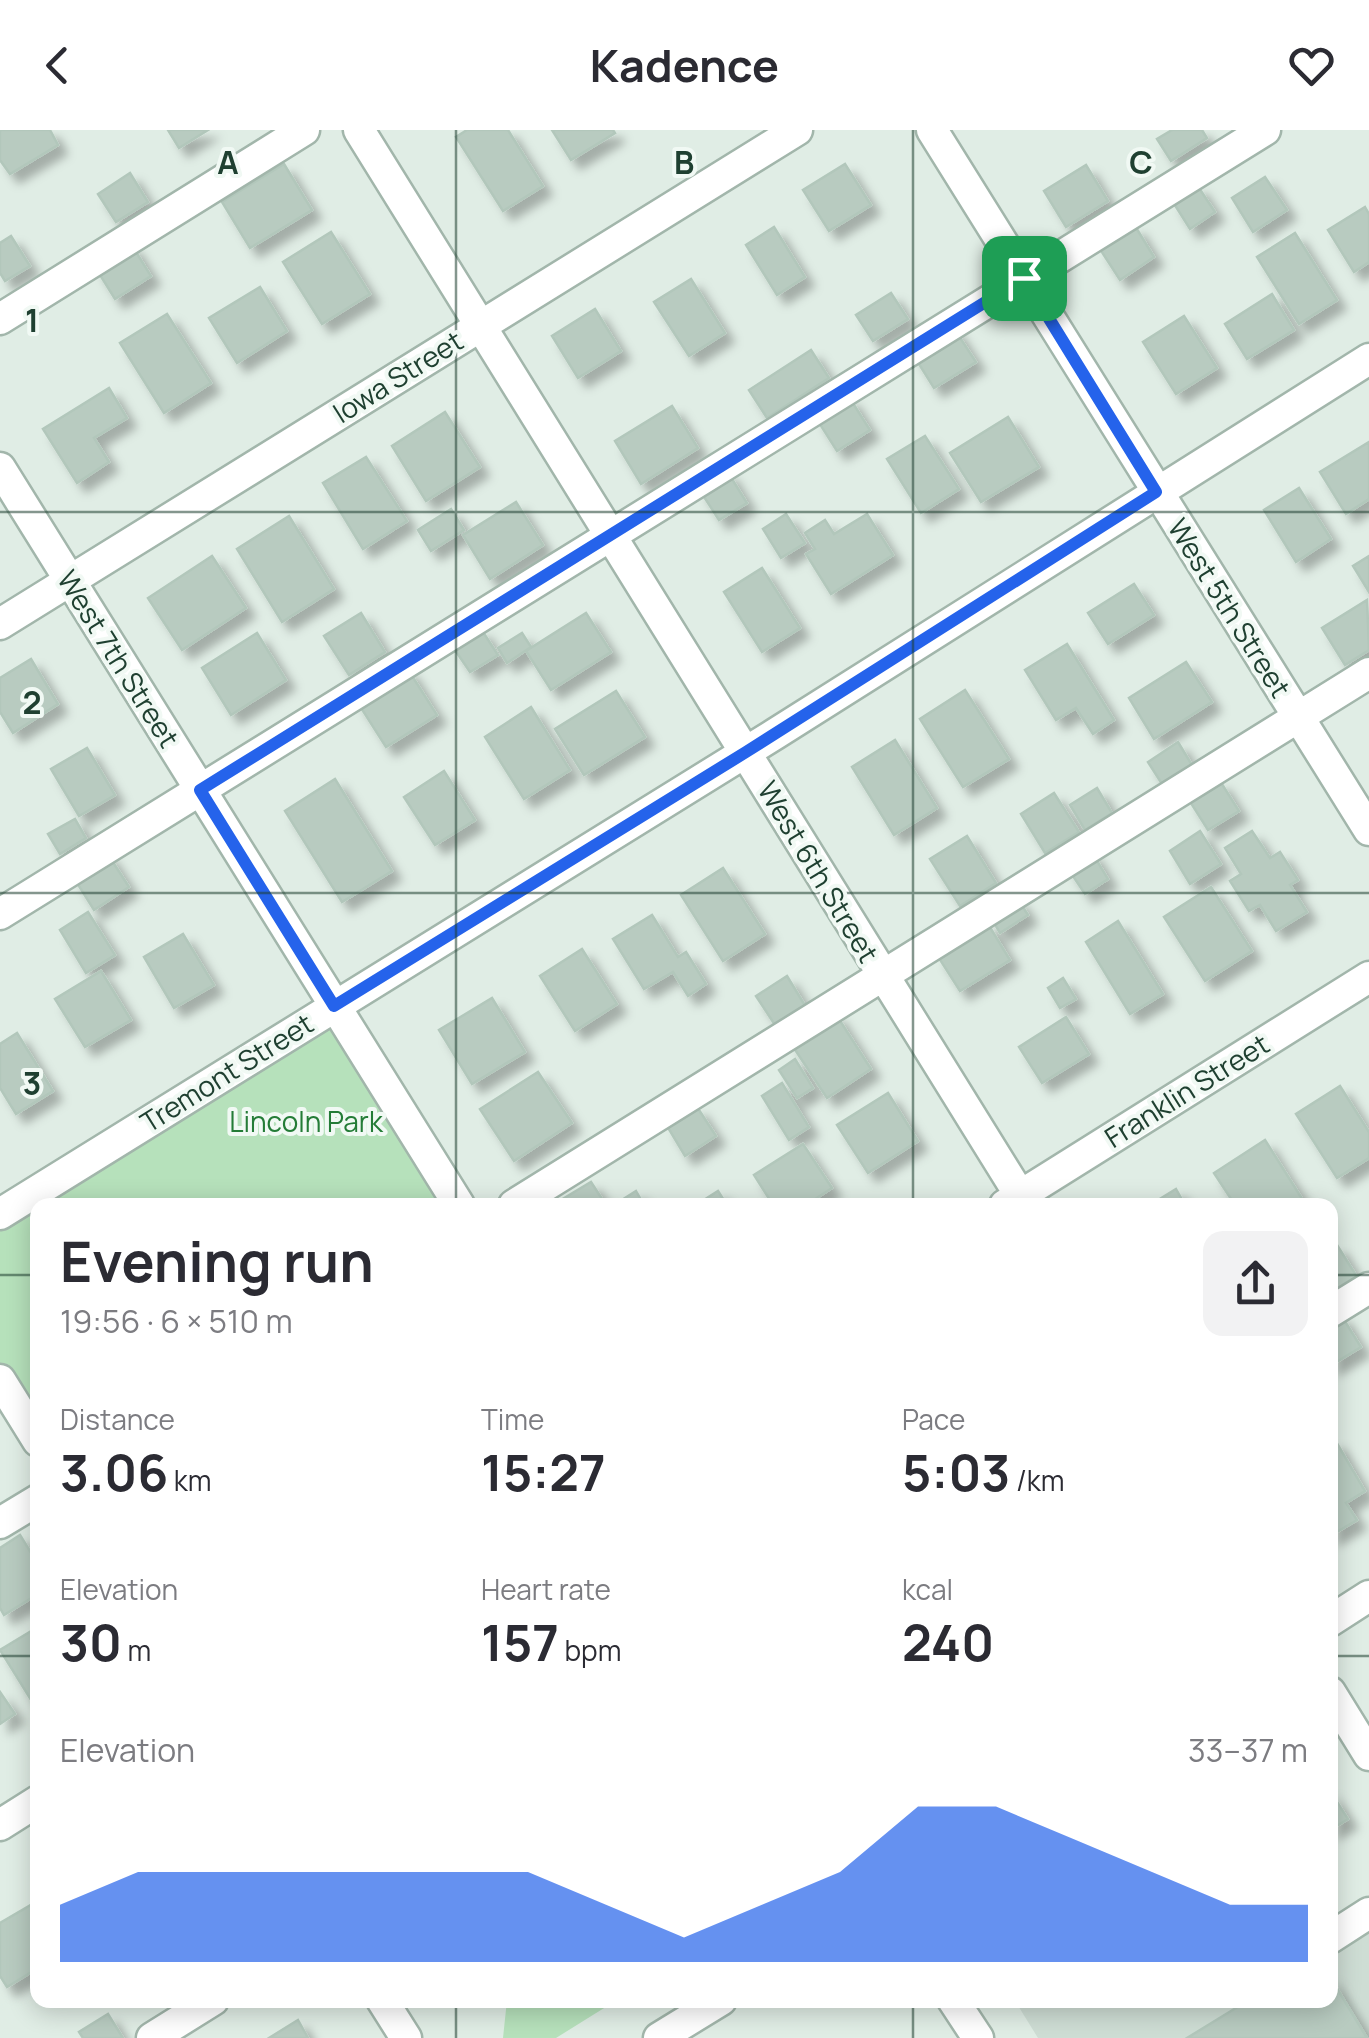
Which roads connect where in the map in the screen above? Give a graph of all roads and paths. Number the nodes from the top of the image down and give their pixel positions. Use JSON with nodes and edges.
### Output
{"nodes":[{"id":1,"x":304,"y":130,"type":"edge"},
{"id":2,"x":359,"y":130,"type":"edge"},
{"id":3,"x":796,"y":130,"type":"edge"},
{"id":4,"x":932,"y":130,"type":"edge"},
{"id":5,"x":1266,"y":130,"type":"edge"},
{"id":6,"x":1024,"y":278,"type":"junction"},
{"id":7,"x":0,"y":319,"type":"edge"},
{"id":8,"x":481,"y":326,"type":"junction"},
{"id":9,"x":1369,"y":358,"type":"edge"},
{"id":10,"x":0,"y":468,"type":"edge"},
{"id":11,"x":1156,"y":492,"type":"junction"},
{"id":12,"x":610,"y":534,"type":"junction"},
{"id":13,"x":70,"y":580,"type":"junction"},
{"id":14,"x":0,"y":624,"type":"edge"},
{"id":15,"x":1369,"y":673,"type":"edge"},
{"id":16,"x":1298,"y":716,"type":"junction"},
{"id":17,"x":746,"y":752,"type":"junction"},
{"id":18,"x":200,"y":790,"type":"junction"},
{"id":19,"x":1369,"y":830,"type":"edge"},
{"id":20,"x":0,"y":914,"type":"edge"},
{"id":21,"x":882,"y":976,"type":"junction"},
{"id":22,"x":1369,"y":978,"type":"edge"},
{"id":23,"x":334,"y":1006,"type":"junction"},
{"id":24,"x":454,"y":1198,"type":"edge"},
{"id":25,"x":525,"y":1198,"type":"edge"},
{"id":26,"x":1015,"y":1198,"type":"edge"},
{"id":27,"x":1023,"y":1198,"type":"edge"},
{"id":28,"x":0,"y":1214,"type":"edge"},
{"id":29,"x":1369,"y":1288,"type":"edge"},
{"id":30,"x":1338,"y":1307,"type":"edge"},
{"id":31,"x":0,"y":1380,"type":"edge"},
{"id":32,"x":30,"y":1428,"type":"edge"},
{"id":33,"x":30,"y":1505,"type":"edge"},
{"id":34,"x":0,"y":1523,"type":"edge"},
{"id":35,"x":1369,"y":1596,"type":"edge"},
{"id":36,"x":1338,"y":1616,"type":"edge"},
{"id":37,"x":1338,"y":1705,"type":"edge"},
{"id":38,"x":1369,"y":1755,"type":"edge"},
{"id":39,"x":30,"y":1806,"type":"edge"},
{"id":40,"x":0,"y":1825,"type":"edge"},
{"id":41,"x":1369,"y":1913,"type":"edge"},
{"id":42,"x":1338,"y":1933,"type":"edge"},
{"id":43,"x":199,"y":2008,"type":"edge"},
{"id":44,"x":387,"y":2008,"type":"edge"},
{"id":45,"x":708,"y":2008,"type":"edge"},
{"id":46,"x":958,"y":2008,"type":"edge"},
{"id":47,"x":152,"y":2038,"type":"edge"},
{"id":48,"x":406,"y":2038,"type":"edge"},
{"id":49,"x":660,"y":2038,"type":"edge"},
{"id":50,"x":978,"y":2038,"type":"edge"}],
"edges":[{"from":1,"to":7,"type":"street"},
{"from":2,"to":8,"type":"street","name":"West 6th Street"},
{"from":3,"to":8,"type":"street","name":"Iowa Street"},
{"from":4,"to":6,"type":"street","name":"West 5th Street"},
{"from":5,"to":6,"type":"street"},
{"from":6,"to":11,"type":"street","name":"West 5th Street"},
{"from":6,"to":12,"type":"street"},
{"from":8,"to":12,"type":"street","name":"West 6th Street"},
{"from":8,"to":13,"type":"street","name":"Iowa Street"},
{"from":9,"to":11,"type":"street","name":"Tremont Street"},
{"from":10,"to":13,"type":"street","name":"West 7th Street"},
{"from":11,"to":16,"type":"street","name":"West 5th Street"},
{"from":11,"to":17,"type":"street","name":"Tremont Street"},
{"from":12,"to":17,"type":"street","name":"West 6th Street"},
{"from":12,"to":18,"type":"street"},
{"from":13,"to":14,"type":"street","name":"Iowa Street"},
{"from":13,"to":18,"type":"street","name":"West 7th Street"},
{"from":15,"to":16,"type":"street"},
{"from":16,"to":19,"type":"street","name":"West 5th Street"},
{"from":16,"to":21,"type":"street"},
{"from":17,"to":21,"type":"street","name":"West 6th Street"},
{"from":17,"to":23,"type":"street","name":"Tremont Street"},
{"from":18,"to":20,"type":"street"},
{"from":18,"to":23,"type":"street","name":"West 7th Street"},
{"from":21,"to":25,"type":"street"},
{"from":21,"to":26,"type":"street","name":"West 6th Street"},
{"from":22,"to":27,"type":"street","name":"Franklin Street"},
{"from":23,"to":24,"type":"street","name":"West 7th Street"},
{"from":23,"to":28,"type":"street","name":"Tremont Street"},
{"from":29,"to":30,"type":"street"},
{"from":31,"to":32,"type":"street"},
{"from":33,"to":34,"type":"street"},
{"from":35,"to":36,"type":"street"},
{"from":37,"to":38,"type":"street"},
{"from":39,"to":40,"type":"street"},
{"from":41,"to":42,"type":"street"},
{"from":43,"to":47,"type":"street"},
{"from":44,"to":48,"type":"street"},
{"from":45,"to":49,"type":"street"},
{"from":46,"to":50,"type":"street"}]}
